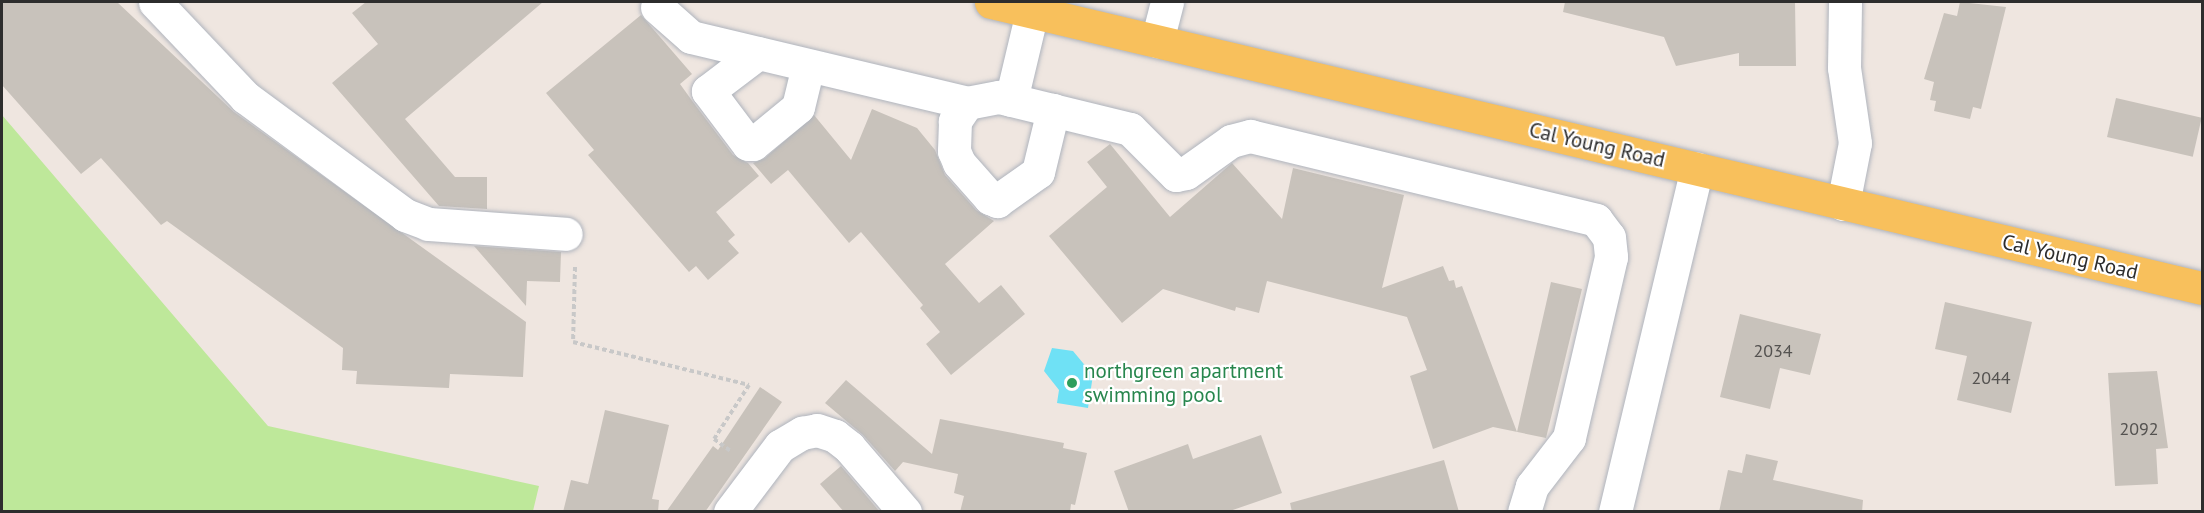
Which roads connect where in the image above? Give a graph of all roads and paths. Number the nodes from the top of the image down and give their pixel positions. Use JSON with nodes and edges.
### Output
{"nodes":[{"id":1,"x":155,"y":2,"type":"edge"},
{"id":2,"x":991,"y":2,"type":"edge"},
{"id":3,"x":1167,"y":2,"type":"edge"},
{"id":4,"x":1845,"y":2,"type":"edge"},
{"id":5,"x":657,"y":7,"type":"dead end"},
{"id":6,"x":1032,"y":12,"type":"junction"},
{"id":7,"x":1157,"y":41,"type":"junction"},
{"id":8,"x":758,"y":53,"type":"junction"},
{"id":9,"x":808,"y":66,"type":"junction"},
{"id":10,"x":1011,"y":100,"type":"junction"},
{"id":11,"x":967,"y":103,"type":"junction"},
{"id":12,"x":1053,"y":110,"type":"junction"},
{"id":13,"x":1696,"y":169,"type":"junction"},
{"id":14,"x":1843,"y":204,"type":"junction"},
{"id":15,"x":570,"y":246,"type":"joint"},
{"id":16,"x":2202,"y":288,"type":"edge"},
{"id":17,"x":759,"y":473,"type":"junction"},
{"id":18,"x":729,"y":512,"type":"edge"},
{"id":19,"x":905,"y":512,"type":"edge"},
{"id":20,"x":1524,"y":512,"type":"edge"},
{"id":21,"x":1615,"y":512,"type":"edge"}],
"edges":[{"from":1,"to":15,"type":"street"},
{"from":2,"to":6,"type":"main road","name":"Cal Young Road"},
{"from":3,"to":7,"type":"street"},
{"from":4,"to":14,"type":"street"},
{"from":5,"to":8,"type":"street"},
{"from":6,"to":7,"type":"main road","name":"Cal Young Road"},
{"from":6,"to":10,"type":"street"},
{"from":7,"to":13,"type":"main road","name":"Cal Young Road"},
{"from":8,"to":9,"type":"street"},
{"from":8,"to":9,"type":"street"},
{"from":9,"to":11,"type":"street"},
{"from":10,"to":11,"type":"street"},
{"from":10,"to":12,"type":"street"},
{"from":11,"to":12,"type":"street"},
{"from":12,"to":20,"type":"street"},
{"from":13,"to":14,"type":"main road","name":"Cal Young Road"},
{"from":13,"to":21,"type":"street"},
{"from":14,"to":16,"type":"main road","name":"Cal Young Road"},
{"from":15,"to":17,"type":"path"},
{"from":17,"to":18,"type":"street"},
{"from":17,"to":19,"type":"street"}]}
